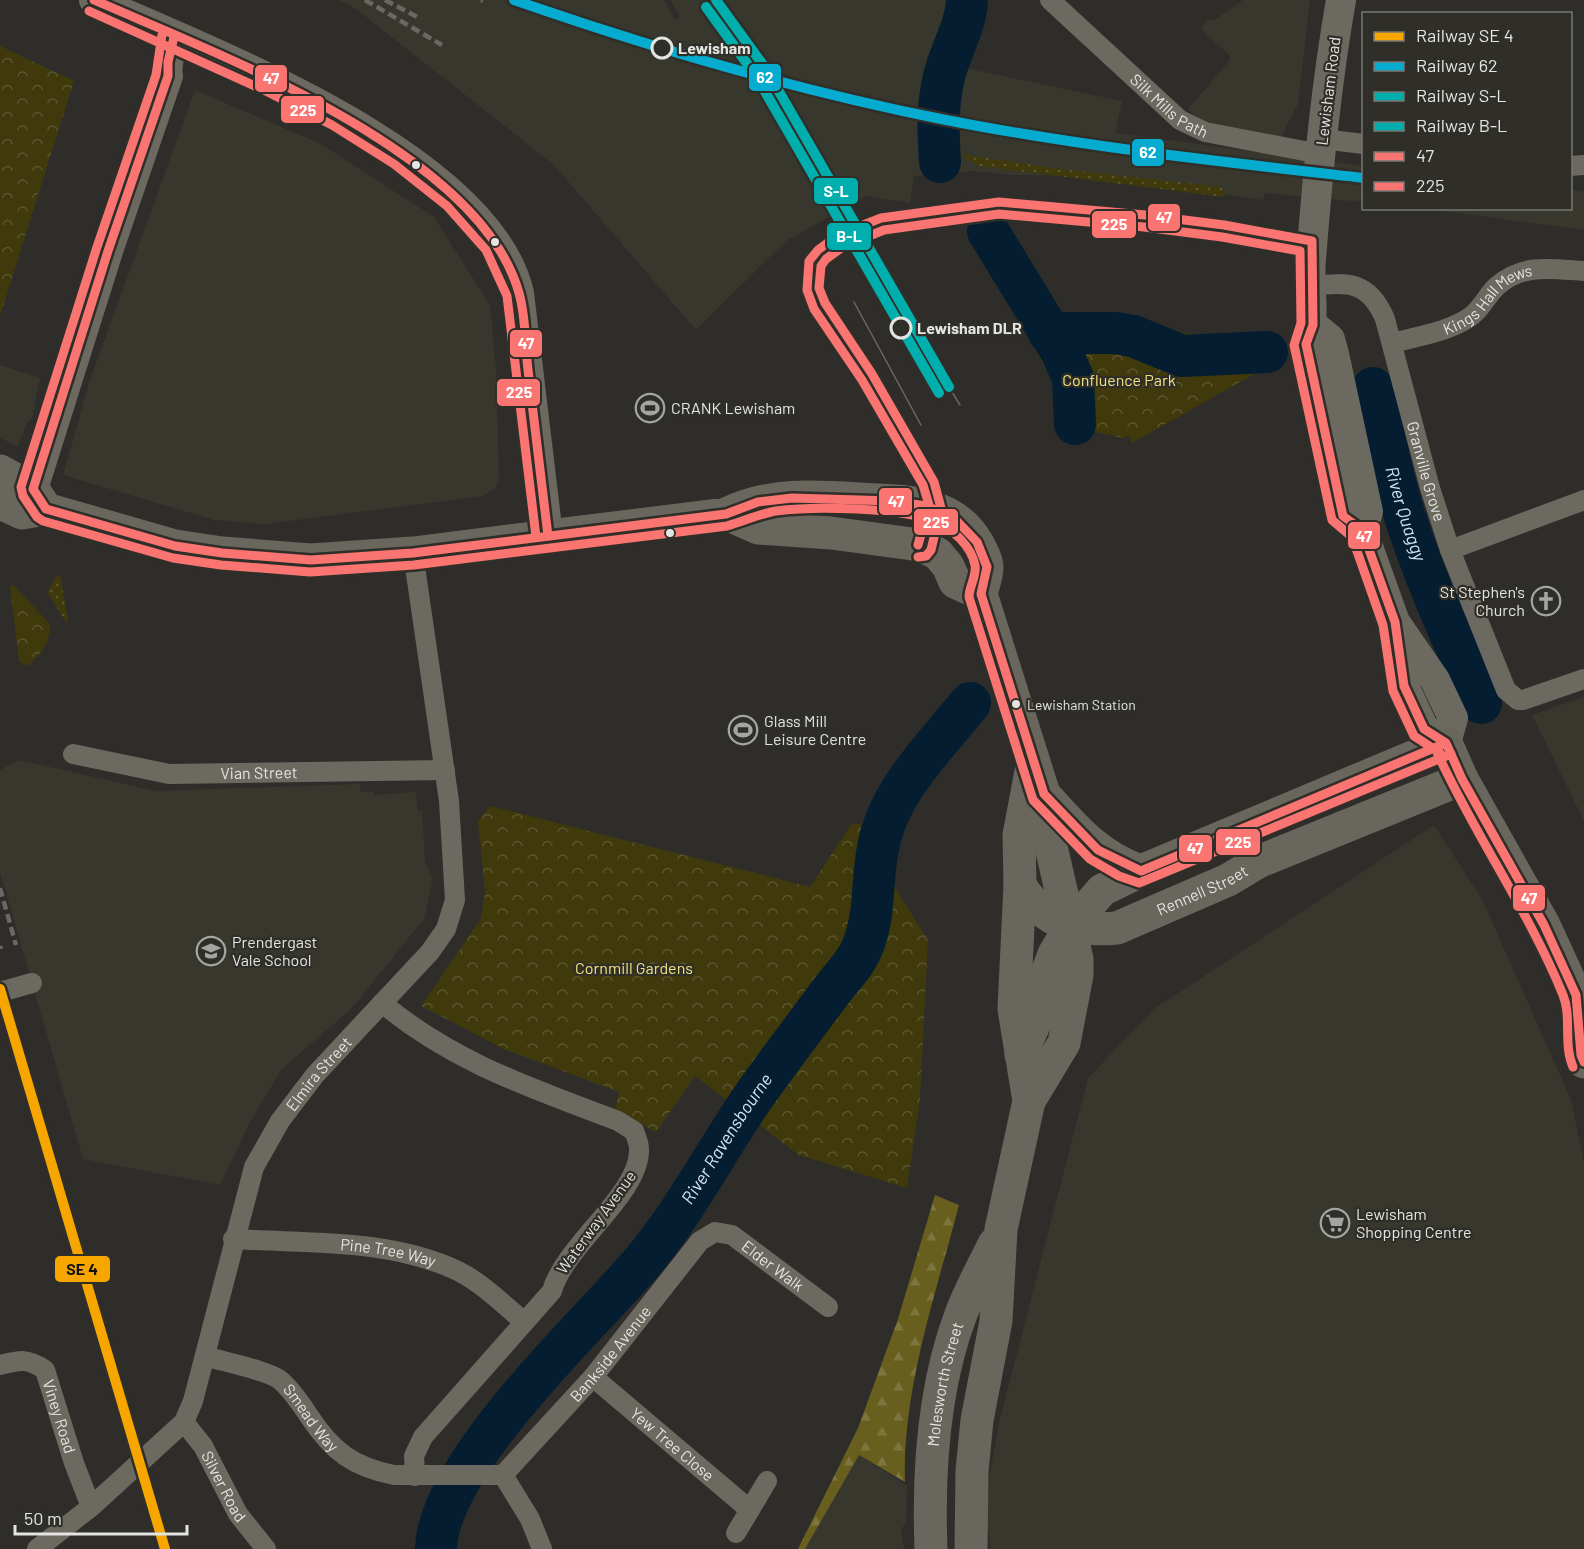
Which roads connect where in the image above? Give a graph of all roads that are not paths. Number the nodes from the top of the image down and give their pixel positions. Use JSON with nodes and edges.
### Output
{"nodes":[{"id":1,"x":94,"y":0,"type":"edge"},
{"id":2,"x":1050,"y":0,"type":"edge"},
{"id":3,"x":1341,"y":0,"type":"edge"},
{"id":4,"x":174,"y":37,"type":"junction"},
{"id":5,"x":207,"y":49,"type":"junction"},
{"id":6,"x":168,"y":76,"type":"junction"},
{"id":7,"x":1362,"y":144,"type":"edge"},
{"id":8,"x":1321,"y":147,"type":"junction"},
{"id":9,"x":1584,"y":272,"type":"edge"},
{"id":10,"x":1311,"y":286,"type":"junction"},
{"id":11,"x":1392,"y":343,"type":"junction"},
{"id":12,"x":0,"y":471,"type":"edge"},
{"id":13,"x":40,"y":499,"type":"junction"},
{"id":14,"x":1584,"y":500,"type":"edge"},
{"id":15,"x":0,"y":503,"type":"edge"},
{"id":16,"x":548,"y":536,"type":"junction"},
{"id":17,"x":1450,"y":550,"type":"junction"},
{"id":18,"x":413,"y":553,"type":"junction"},
{"id":19,"x":1584,"y":679,"type":"edge"},
{"id":20,"x":1446,"y":743,"type":"junction"},
{"id":21,"x":73,"y":754,"type":"dead end"},
{"id":22,"x":1033,"y":758,"type":"junction"},
{"id":23,"x":446,"y":770,"type":"junction"},
{"id":24,"x":1461,"y":779,"type":"junction"},
{"id":25,"x":1044,"y":794,"type":"junction"},
{"id":26,"x":1141,"y":871,"type":"junction"},
{"id":27,"x":1020,"y":885,"type":"junction"},
{"id":28,"x":1071,"y":926,"type":"junction"},
{"id":29,"x":32,"y":983,"type":"dead end"},
{"id":30,"x":0,"y":992,"type":"edge"},
{"id":31,"x":1580,"y":1000,"type":"edge"},
{"id":32,"x":382,"y":1003,"type":"junction"},
{"id":33,"x":1021,"y":1055,"type":"junction"},
{"id":34,"x":1584,"y":1062,"type":"edge"},
{"id":35,"x":1029,"y":1101,"type":"junction"},
{"id":36,"x":1001,"y":1230,"type":"junction"},
{"id":37,"x":715,"y":1232,"type":"joint"},
{"id":38,"x":233,"y":1239,"type":"junction"},
{"id":39,"x":828,"y":1307,"type":"dead end"},
{"id":40,"x":524,"y":1321,"type":"junction"},
{"id":41,"x":205,"y":1356,"type":"junction"},
{"id":42,"x":0,"y":1365,"type":"edge"},
{"id":43,"x":593,"y":1377,"type":"junction"},
{"id":44,"x":184,"y":1422,"type":"junction"},
{"id":45,"x":415,"y":1476,"type":"junction"},
{"id":46,"x":496,"y":1476,"type":"junction"},
{"id":47,"x":767,"y":1481,"type":"dead end"},
{"id":48,"x":91,"y":1507,"type":"junction"},
{"id":49,"x":750,"y":1510,"type":"junction"},
{"id":50,"x":736,"y":1533,"type":"dead end"},
{"id":51,"x":37,"y":1549,"type":"edge"},
{"id":52,"x":266,"y":1549,"type":"edge"},
{"id":53,"x":542,"y":1549,"type":"edge"},
{"id":54,"x":931,"y":1549,"type":"edge"},
{"id":55,"x":971,"y":1549,"type":"edge"}],
"edges":[{"from":1,"to":4,"type":"main road"},
{"from":2,"to":8,"type":"street","name":"Silk Mills Path"},
{"from":3,"to":8,"type":"main road","name":"Lewisham Road"},
{"from":4,"to":5,"type":"main road"},
{"from":4,"to":6,"type":"main road"},
{"from":5,"to":6,"type":"main road"},
{"from":5,"to":16,"type":"main road"},
{"from":6,"to":13,"type":"main road"},
{"from":7,"to":8,"type":"street","name":"Silk Mills Path"},
{"from":8,"to":10,"type":"main road","name":"Lewisham Road"},
{"from":9,"to":11,"type":"street","name":"Kings Hall Mews"},
{"from":10,"to":11,"type":"street","name":"Granville Grove"},
{"from":10,"to":20,"type":"main road","name":"Lewisham Road"},
{"from":11,"to":17,"type":"street","name":"Granville Grove"},
{"from":12,"to":13,"type":"highway"},
{"from":13,"to":15,"type":"highway"},
{"from":13,"to":18,"type":"highway"},
{"from":14,"to":17,"type":"street"},
{"from":16,"to":18,"type":"highway"},
{"from":16,"to":22,"type":"highway"},
{"from":17,"to":19,"type":"street","name":"Granville Grove"},
{"from":18,"to":23,"type":"street","name":"Elmira Street"},
{"from":20,"to":24,"type":"highway"},
{"from":20,"to":26,"type":"highway"},
{"from":21,"to":23,"type":"street","name":"Vian Street"},
{"from":22,"to":25,"type":"highway"},
{"from":22,"to":27,"type":"highway"},
{"from":23,"to":32,"type":"street","name":"Elmira Street"},
{"from":24,"to":28,"type":"highway","name":"Rennell Street"},
{"from":24,"to":31,"type":"highway"},
{"from":25,"to":26,"type":"highway"},
{"from":25,"to":28,"type":"highway"},
{"from":26,"to":28,"type":"highway"},
{"from":27,"to":28,"type":"highway","name":"Rennell Street"},
{"from":27,"to":33,"type":"highway","name":"Molesworth Street"},
{"from":28,"to":33,"type":"highway"},
{"from":28,"to":35,"type":"highway","name":"Molesworth Street"},
{"from":29,"to":30,"type":"street"},
{"from":31,"to":34,"type":"highway"},
{"from":32,"to":38,"type":"street","name":"Elmira Street"},
{"from":32,"to":40,"type":"street","name":"Waterway Avenue"},
{"from":33,"to":35,"type":"highway","name":"Molesworth Street"},
{"from":35,"to":36,"type":"highway","name":"Molesworth Street"},
{"from":36,"to":54,"type":"highway","name":"Molesworth Street"},
{"from":36,"to":55,"type":"highway","name":"Molesworth Street"},
{"from":37,"to":39,"type":"street","name":"Elder Walk"},
{"from":37,"to":43,"type":"street","name":"Bankside Avenue"},
{"from":38,"to":40,"type":"street","name":"Pine Tree Way"},
{"from":38,"to":41,"type":"street","name":"Elmira Street"},
{"from":40,"to":45,"type":"street","name":"Waterway Avenue"},
{"from":41,"to":44,"type":"street","name":"Elmira Street"},
{"from":41,"to":45,"type":"street","name":"Smead Way"},
{"from":42,"to":48,"type":"street","name":"Viney Road"},
{"from":43,"to":46,"type":"street","name":"Bankside Avenue"},
{"from":43,"to":49,"type":"street","name":"Yew Tree Close"},
{"from":44,"to":48,"type":"street","name":"Elmira Street"},
{"from":44,"to":52,"type":"street","name":"Silver Road"},
{"from":45,"to":46,"type":"street"},
{"from":46,"to":53,"type":"street"},
{"from":47,"to":49,"type":"street"},
{"from":48,"to":51,"type":"street","name":"Elmira Street"},
{"from":49,"to":50,"type":"street"}]}
